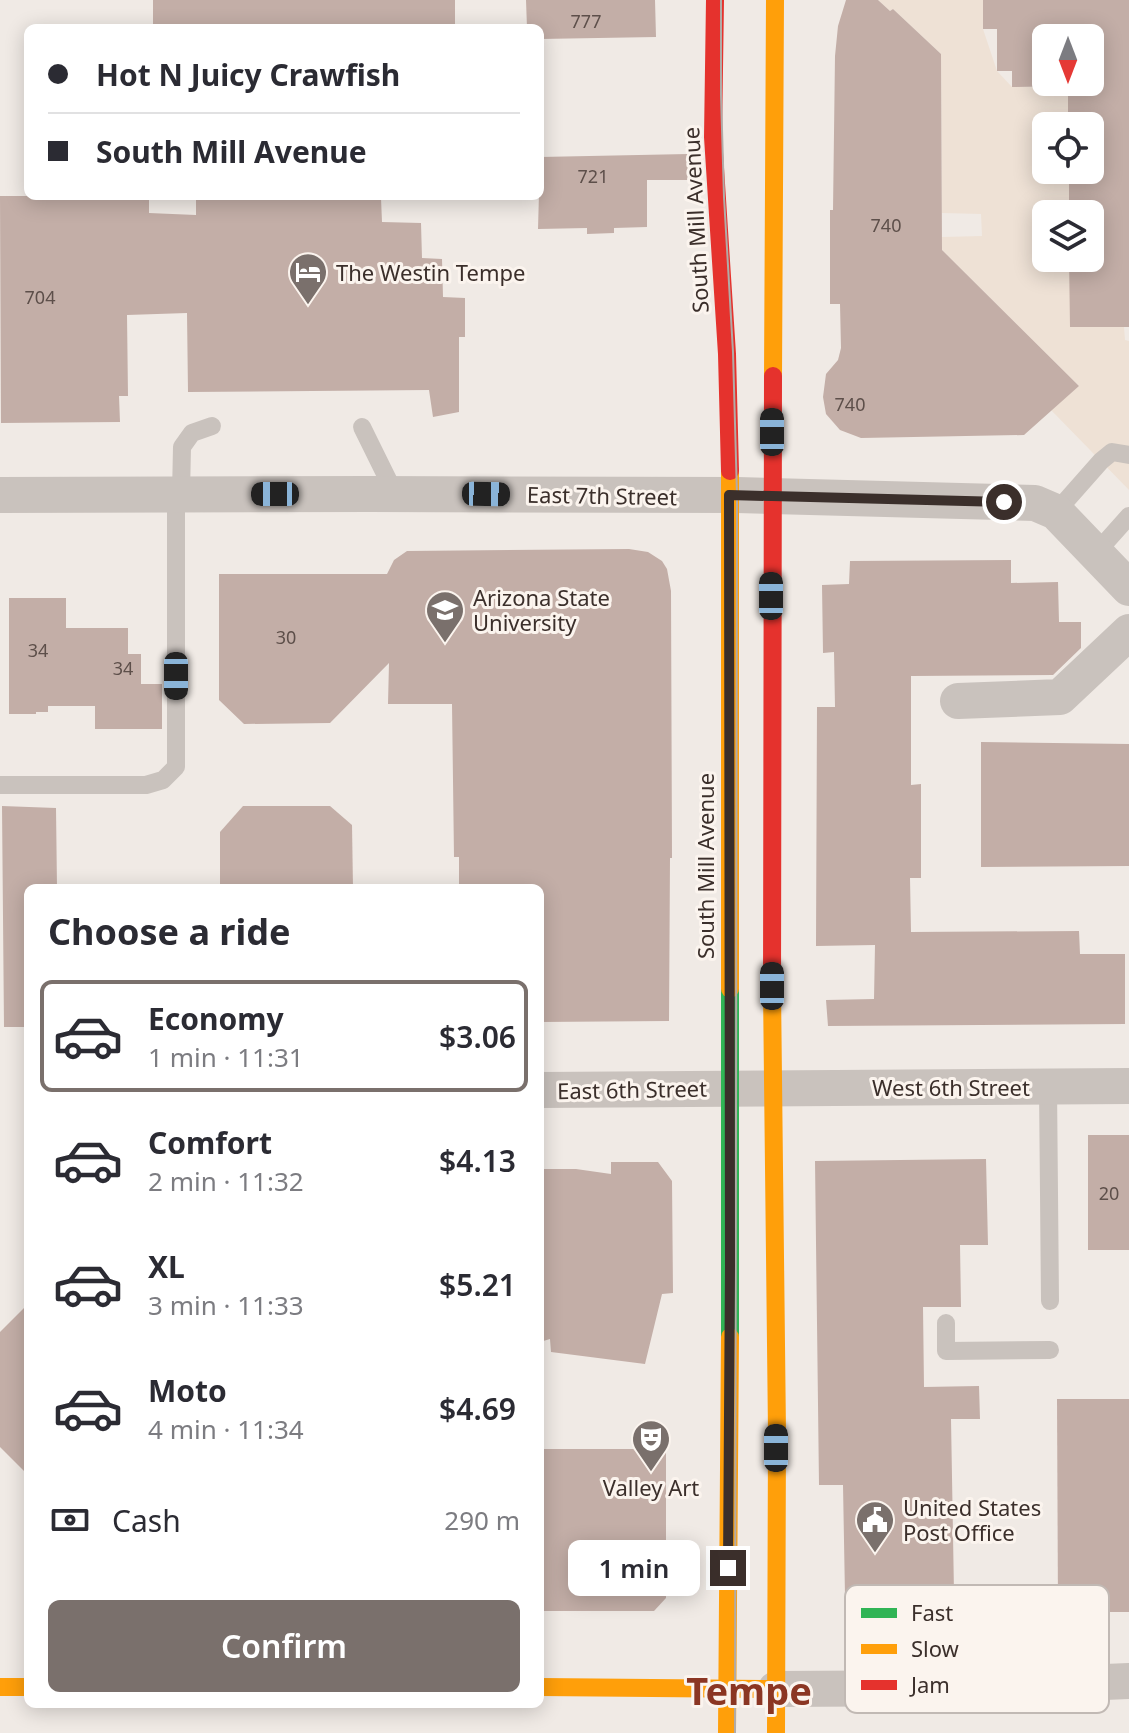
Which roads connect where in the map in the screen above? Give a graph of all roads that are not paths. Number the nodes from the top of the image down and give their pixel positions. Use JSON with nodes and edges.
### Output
{"nodes":[{"id":1,"x":715,"y":0,"type":"edge"},
{"id":2,"x":775,"y":0,"type":"edge"},
{"id":3,"x":212,"y":426,"type":"dead end"},
{"id":4,"x":182,"y":427,"type":"dead end"},
{"id":5,"x":362,"y":427,"type":"dead end"},
{"id":6,"x":182,"y":447,"type":"junction"},
{"id":7,"x":1129,"y":455,"type":"edge"},
{"id":8,"x":179,"y":494,"type":"junction"},
{"id":9,"x":395,"y":494,"type":"junction"},
{"id":10,"x":0,"y":495,"type":"edge"},
{"id":11,"x":729,"y":495,"type":"junction"},
{"id":12,"x":771,"y":496,"type":"junction"},
{"id":13,"x":1056,"y":512,"type":"junction"},
{"id":14,"x":1129,"y":516,"type":"edge"},
{"id":15,"x":1096,"y":553,"type":"junction"},
{"id":16,"x":1129,"y":588,"type":"edge"},
{"id":17,"x":1129,"y":632,"type":"edge"},
{"id":18,"x":958,"y":701,"type":"dead end"},
{"id":19,"x":0,"y":785,"type":"edge"},
{"id":20,"x":1048,"y":1086,"type":"junction"},
{"id":21,"x":1129,"y":1086,"type":"edge"},
{"id":22,"x":729,"y":1088,"type":"junction"},
{"id":23,"x":773,"y":1088,"type":"junction"},
{"id":24,"x":544,"y":1090,"type":"edge"},
{"id":25,"x":1050,"y":1301,"type":"dead end"},
{"id":26,"x":946,"y":1323,"type":"dead end"},
{"id":27,"x":1050,"y":1350,"type":"dead end"},
{"id":28,"x":1129,"y":1681,"type":"edge"},
{"id":29,"x":1109,"y":1682,"type":"edge"},
{"id":30,"x":0,"y":1687,"type":"edge"},
{"id":31,"x":24,"y":1687,"type":"edge"},
{"id":32,"x":544,"y":1687,"type":"edge"},
{"id":33,"x":727,"y":1688,"type":"junction"},
{"id":34,"x":776,"y":1689,"type":"junction"},
{"id":35,"x":845,"y":1689,"type":"edge"},
{"id":36,"x":727,"y":1733,"type":"edge"},
{"id":37,"x":776,"y":1733,"type":"edge"}],
"edges":[{"from":1,"to":11,"type":"main road","name":"South Mill Avenue"},
{"from":2,"to":12,"type":"main road"},
{"from":3,"to":6,"type":"lane"},
{"from":4,"to":6,"type":"lane"},
{"from":5,"to":9,"type":"lane"},
{"from":6,"to":8,"type":"lane"},
{"from":7,"to":13,"type":"lane"},
{"from":8,"to":9,"type":"street","name":"East 7th Street"},
{"from":8,"to":10,"type":"street","name":"East 7th Street"},
{"from":8,"to":19,"type":"lane"},
{"from":9,"to":11,"type":"street","name":"East 7th Street"},
{"from":11,"to":12,"type":"street","name":"East 7th Street"},
{"from":11,"to":22,"type":"main road","name":"South Mill Avenue"},
{"from":12,"to":13,"type":"street","name":"East 7th Street"},
{"from":12,"to":23,"type":"main road"},
{"from":13,"to":15,"type":"street"},
{"from":14,"to":15,"type":"lane"},
{"from":15,"to":16,"type":"street"},
{"from":17,"to":18,"type":"street"},
{"from":20,"to":21,"type":"street","name":"West 6th Street"},
{"from":20,"to":23,"type":"street","name":"West 6th Street"},
{"from":20,"to":25,"type":"lane"},
{"from":22,"to":23,"type":"street","name":"East 6th Street"},
{"from":22,"to":24,"type":"street","name":"East 6th Street"},
{"from":22,"to":33,"type":"main road","name":"South Mill Avenue"},
{"from":23,"to":34,"type":"main road"},
{"from":26,"to":27,"type":"lane"},
{"from":28,"to":29,"type":"street"},
{"from":30,"to":31,"type":"main road"},
{"from":32,"to":33,"type":"main road"},
{"from":33,"to":34,"type":"main road"},
{"from":33,"to":36,"type":"main road","name":"South Mill Avenue"},
{"from":34,"to":35,"type":"street"},
{"from":34,"to":37,"type":"main road"}]}
